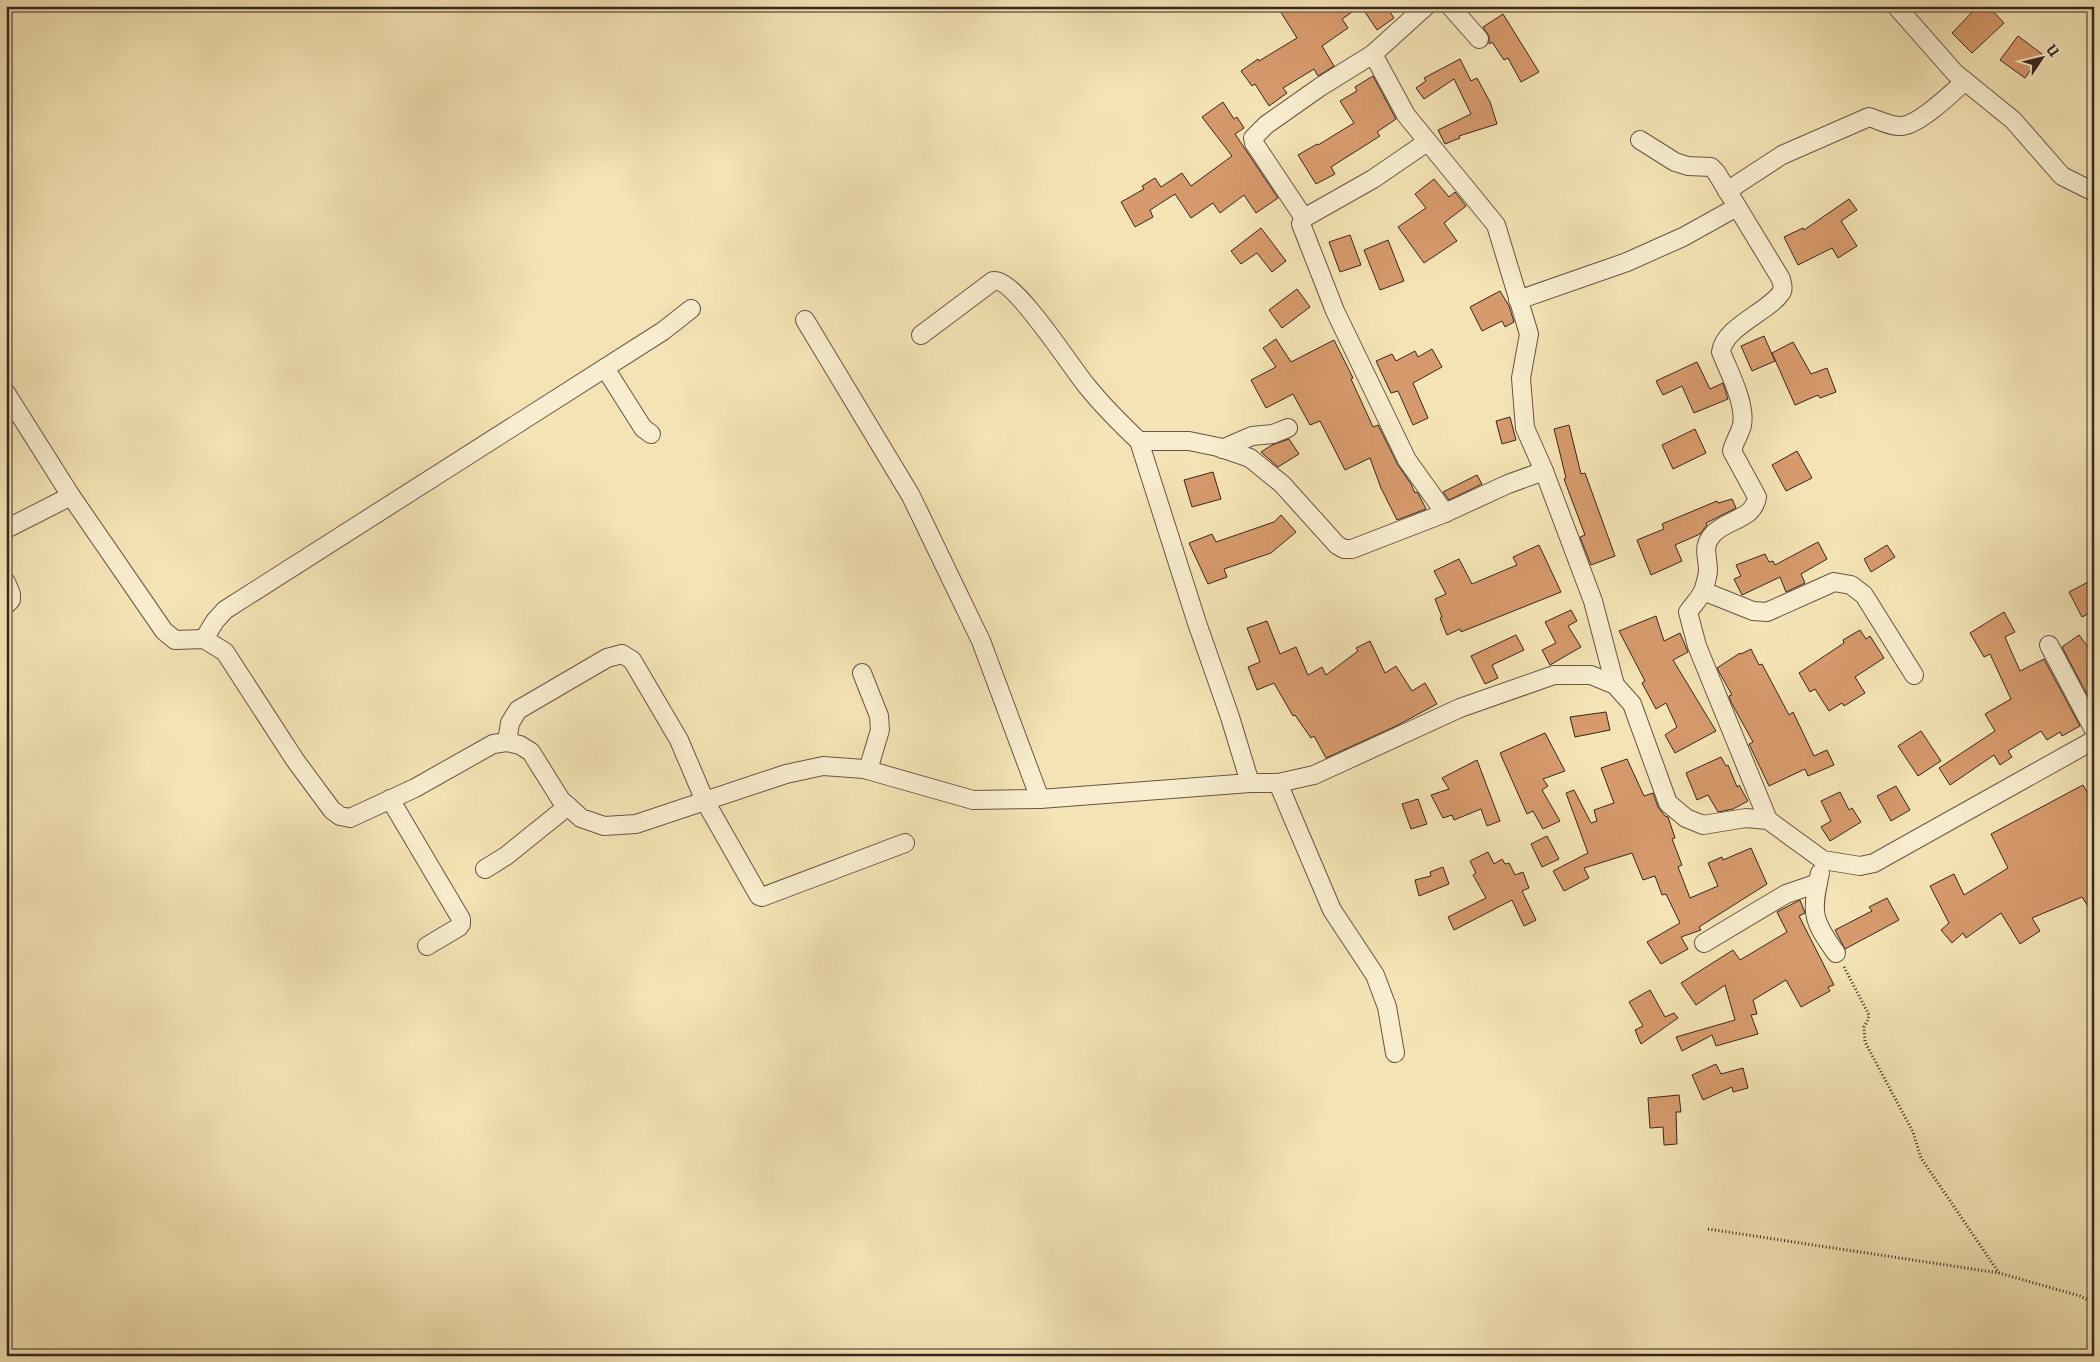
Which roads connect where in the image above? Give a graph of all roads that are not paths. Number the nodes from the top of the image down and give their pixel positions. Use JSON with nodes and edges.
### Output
{"nodes":[{"id":1,"x":1426,"y":6,"type":"edge"},
{"id":2,"x":1450,"y":6,"type":"edge"},
{"id":3,"x":1896,"y":6,"type":"edge"},
{"id":4,"x":1480,"y":40,"type":"dead end"},
{"id":5,"x":1373,"y":54,"type":"junction"},
{"id":6,"x":1965,"y":81,"type":"junction"},
{"id":7,"x":1640,"y":140,"type":"dead end"},
{"id":8,"x":1427,"y":142,"type":"junction"},
{"id":9,"x":1727,"y":190,"type":"junction"},
{"id":10,"x":2094,"y":192,"type":"edge"},
{"id":11,"x":1737,"y":207,"type":"junction"},
{"id":12,"x":1304,"y":218,"type":"junction"},
{"id":13,"x":1518,"y":300,"type":"junction"},
{"id":14,"x":691,"y":310,"type":"dead end"},
{"id":15,"x":805,"y":320,"type":"dead end"},
{"id":16,"x":921,"y":335,"type":"dead end"},
{"id":17,"x":605,"y":368,"type":"junction"},
{"id":18,"x":6,"y":393,"type":"edge"},
{"id":19,"x":1288,"y":428,"type":"dead end"},
{"id":20,"x":651,"y":434,"type":"dead end"},
{"id":21,"x":1139,"y":441,"type":"junction"},
{"id":22,"x":1222,"y":449,"type":"junction"},
{"id":23,"x":1544,"y":471,"type":"junction"},
{"id":24,"x":71,"y":496,"type":"junction"},
{"id":25,"x":1445,"y":513,"type":"junction"},
{"id":26,"x":6,"y":529,"type":"edge"},
{"id":27,"x":6,"y":582,"type":"edge"},
{"id":28,"x":1703,"y":591,"type":"junction"},
{"id":29,"x":6,"y":605,"type":"edge"},
{"id":30,"x":204,"y":639,"type":"junction"},
{"id":31,"x":2049,"y":645,"type":"dead end"},
{"id":32,"x":862,"y":673,"type":"dead end"},
{"id":33,"x":1914,"y":675,"type":"dead end"},
{"id":34,"x":1615,"y":685,"type":"junction"},
{"id":35,"x":2094,"y":730,"type":"edge"},
{"id":36,"x":2094,"y":740,"type":"edge"},
{"id":37,"x":508,"y":742,"type":"junction"},
{"id":38,"x":868,"y":770,"type":"junction"},
{"id":39,"x":1250,"y":783,"type":"junction"},
{"id":40,"x":1278,"y":783,"type":"junction"},
{"id":41,"x":390,"y":799,"type":"junction"},
{"id":42,"x":1040,"y":799,"type":"junction"},
{"id":43,"x":705,"y":801,"type":"junction"},
{"id":44,"x":568,"y":806,"type":"junction"},
{"id":45,"x":1768,"y":820,"type":"junction"},
{"id":46,"x":906,"y":843,"type":"dead end"},
{"id":47,"x":1823,"y":860,"type":"junction"},
{"id":48,"x":485,"y":869,"type":"dead end"},
{"id":49,"x":1818,"y":882,"type":"junction"},
{"id":50,"x":1704,"y":943,"type":"dead end"},
{"id":51,"x":427,"y":946,"type":"dead end"},
{"id":52,"x":1836,"y":954,"type":"road end"},
{"id":53,"x":1395,"y":1053,"type":"dead end"}],
"edges":[{"from":1,"to":5,"type":"street"},
{"from":2,"to":4,"type":"street"},
{"from":3,"to":6,"type":"street"},
{"from":5,"to":8,"type":"street"},
{"from":5,"to":12,"type":"street"},
{"from":6,"to":9,"type":"street"},
{"from":6,"to":10,"type":"street"},
{"from":7,"to":9,"type":"street"},
{"from":8,"to":12,"type":"street"},
{"from":8,"to":13,"type":"street"},
{"from":9,"to":11,"type":"street"},
{"from":11,"to":13,"type":"street"},
{"from":11,"to":28,"type":"street"},
{"from":12,"to":25,"type":"street"},
{"from":13,"to":23,"type":"street"},
{"from":14,"to":17,"type":"street"},
{"from":15,"to":42,"type":"street"},
{"from":16,"to":21,"type":"street"},
{"from":17,"to":20,"type":"street"},
{"from":17,"to":30,"type":"street"},
{"from":18,"to":24,"type":"street"},
{"from":19,"to":22,"type":"street"},
{"from":21,"to":22,"type":"street"},
{"from":21,"to":39,"type":"street"},
{"from":22,"to":25,"type":"street"},
{"from":23,"to":25,"type":"street"},
{"from":23,"to":34,"type":"street"},
{"from":24,"to":26,"type":"street"},
{"from":24,"to":30,"type":"street"},
{"from":27,"to":29,"type":"street"},
{"from":28,"to":33,"type":"street"},
{"from":28,"to":45,"type":"street"},
{"from":30,"to":41,"type":"street"},
{"from":31,"to":35,"type":"street"},
{"from":32,"to":38,"type":"street"},
{"from":34,"to":40,"type":"street"},
{"from":34,"to":45,"type":"street"},
{"from":36,"to":47,"type":"street"},
{"from":37,"to":41,"type":"street"},
{"from":37,"to":43,"type":"street"},
{"from":37,"to":44,"type":"street"},
{"from":38,"to":42,"type":"street"},
{"from":38,"to":43,"type":"street"},
{"from":39,"to":40,"type":"street"},
{"from":39,"to":42,"type":"street"},
{"from":40,"to":53,"type":"street"},
{"from":41,"to":51,"type":"street"},
{"from":43,"to":44,"type":"street"},
{"from":43,"to":46,"type":"street"},
{"from":44,"to":48,"type":"street"},
{"from":45,"to":47,"type":"street"},
{"from":47,"to":49,"type":"street"},
{"from":49,"to":50,"type":"street"},
{"from":49,"to":52,"type":"street"}]}
